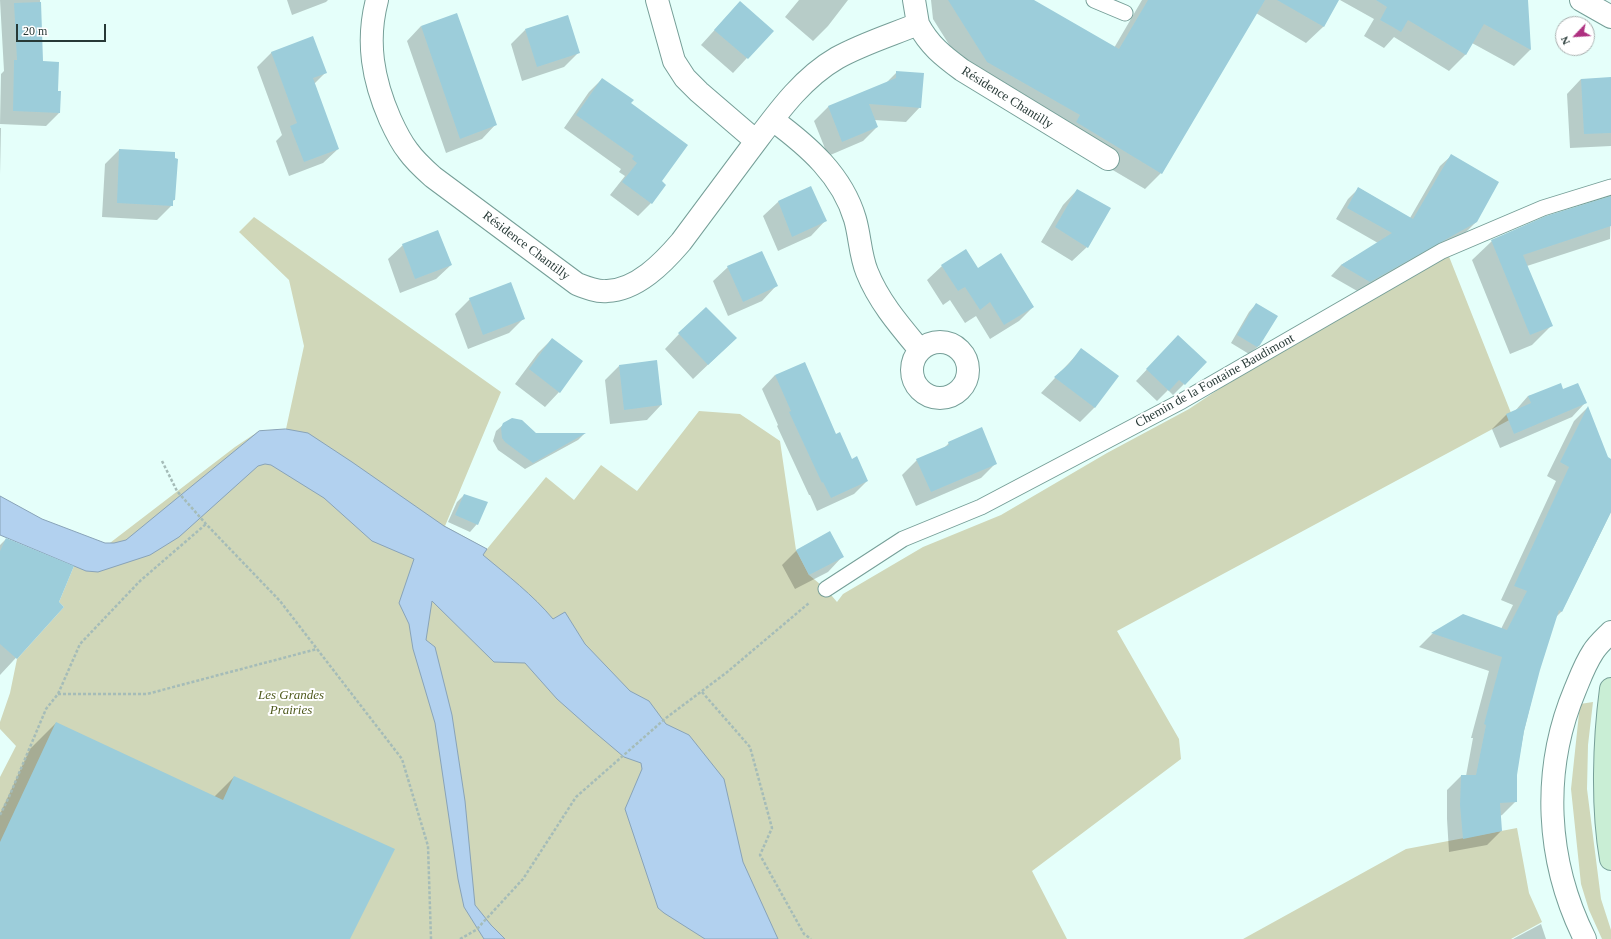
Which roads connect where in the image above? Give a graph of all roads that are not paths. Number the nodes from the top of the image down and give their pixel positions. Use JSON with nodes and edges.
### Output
{"nodes":[{"id":1,"x":377,"y":0,"type":"edge"},
{"id":2,"x":657,"y":0,"type":"edge"},
{"id":3,"x":914,"y":0,"type":"edge"},
{"id":4,"x":1094,"y":0,"type":"edge"},
{"id":5,"x":1582,"y":0,"type":"edge"},
{"id":6,"x":1125,"y":13,"type":"dead end"},
{"id":7,"x":1611,"y":17,"type":"edge"},
{"id":8,"x":918,"y":24,"type":"junction"},
{"id":9,"x":773,"y":120,"type":"junction"},
{"id":10,"x":756,"y":141,"type":"junction"},
{"id":11,"x":1108,"y":159,"type":"dead end"},
{"id":12,"x":1611,"y":187,"type":"edge"},
{"id":13,"x":920,"y":350,"type":"dead end"},
{"id":14,"x":826,"y":589,"type":"road end"},
{"id":15,"x":1611,"y":632,"type":"edge"},
{"id":16,"x":1611,"y":690,"type":"edge"},
{"id":17,"x":1611,"y":859,"type":"edge"},
{"id":18,"x":1585,"y":939,"type":"edge"}],
"edges":[{"from":1,"to":10,"type":"street","name":"Résidence Chantilly"},
{"from":2,"to":10,"type":"street"},
{"from":3,"to":8,"type":"street","name":"Résidence Chantilly"},
{"from":4,"to":6,"type":"lane"},
{"from":5,"to":7,"type":"street"},
{"from":8,"to":9,"type":"street","name":"Résidence Chantilly"},
{"from":8,"to":11,"type":"street","name":"Résidence Chantilly"},
{"from":9,"to":10,"type":"street","name":"Résidence Chantilly"},
{"from":9,"to":13,"type":"street"},
{"from":12,"to":14,"type":"lane","name":"Chemin de la Fontaine Baudimont"},
{"from":15,"to":18,"type":"street"},
{"from":16,"to":17,"type":"main road"}]}
